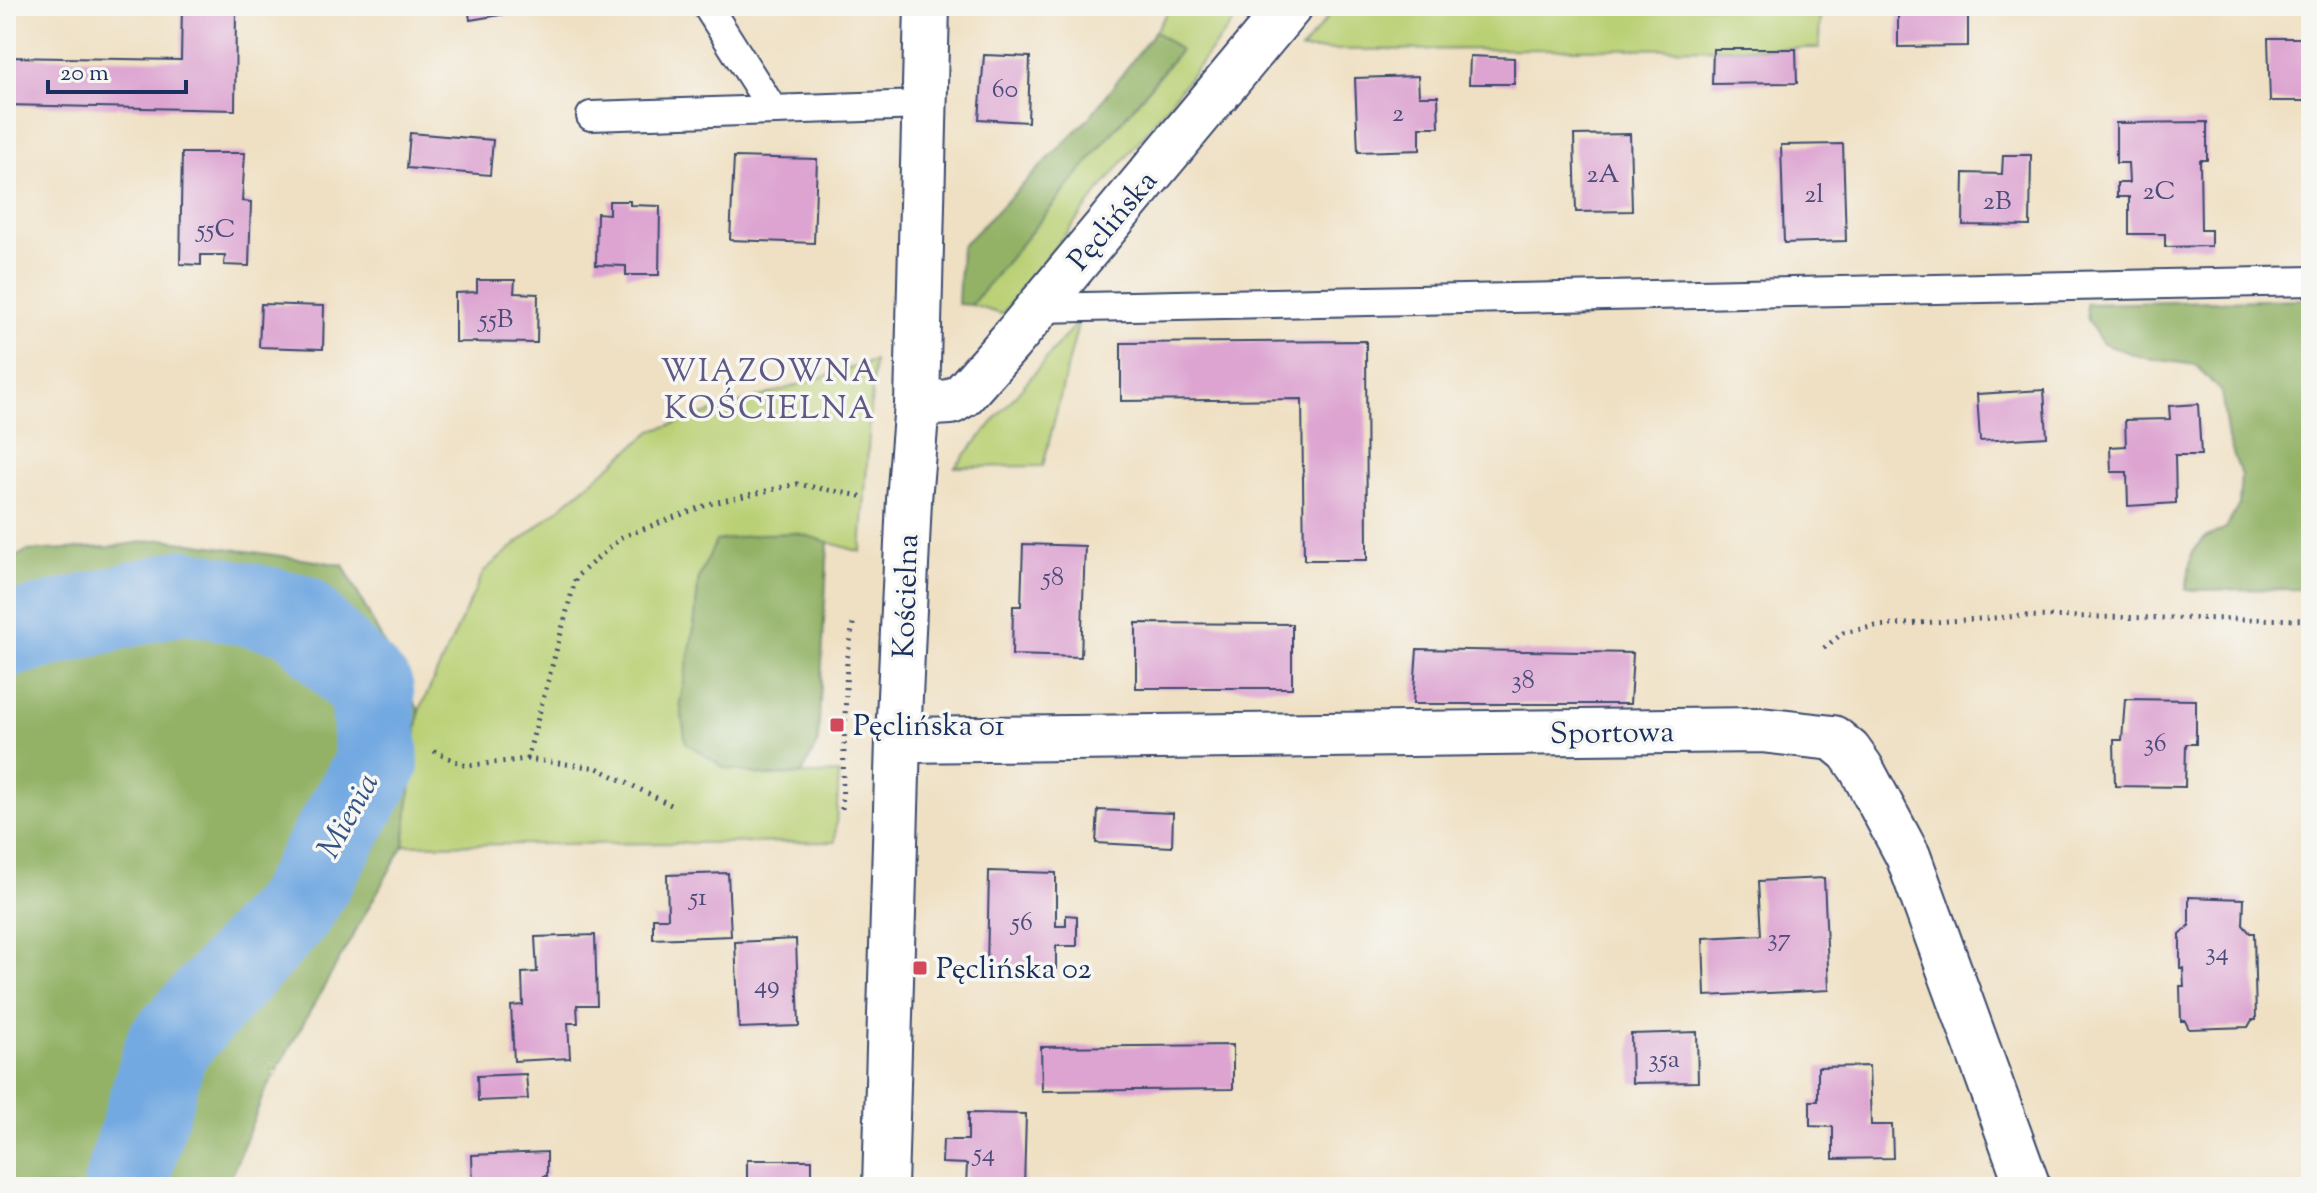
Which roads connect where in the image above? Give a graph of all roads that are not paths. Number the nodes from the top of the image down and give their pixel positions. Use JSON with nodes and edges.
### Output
{"nodes":[{"id":1,"x":707,"y":6,"type":"edge"},
{"id":2,"x":927,"y":6,"type":"edge"},
{"id":3,"x":1290,"y":6,"type":"edge"},
{"id":4,"x":923,"y":105,"type":"junction"},
{"id":5,"x":773,"y":110,"type":"junction"},
{"id":6,"x":591,"y":116,"type":"dead end"},
{"id":7,"x":2311,"y":281,"type":"edge"},
{"id":8,"x":1039,"y":308,"type":"junction"},
{"id":9,"x":917,"y":404,"type":"junction"},
{"id":10,"x":898,"y":740,"type":"junction"},
{"id":11,"x":885,"y":1187,"type":"edge"},
{"id":12,"x":2028,"y":1187,"type":"edge"}],
"edges":[{"from":1,"to":5,"type":"lane"},
{"from":2,"to":4,"type":"street","name":"Kościelna"},
{"from":3,"to":8,"type":"street","name":"Pęclińska"},
{"from":4,"to":5,"type":"lane"},
{"from":4,"to":9,"type":"street","name":"Kościelna"},
{"from":5,"to":6,"type":"lane"},
{"from":7,"to":8,"type":"lane"},
{"from":8,"to":9,"type":"street","name":"Pęclińska"},
{"from":9,"to":10,"type":"street","name":"Kościelna"},
{"from":10,"to":11,"type":"street","name":"Kościelna"},
{"from":10,"to":12,"type":"street","name":"Sportowa"}]}
